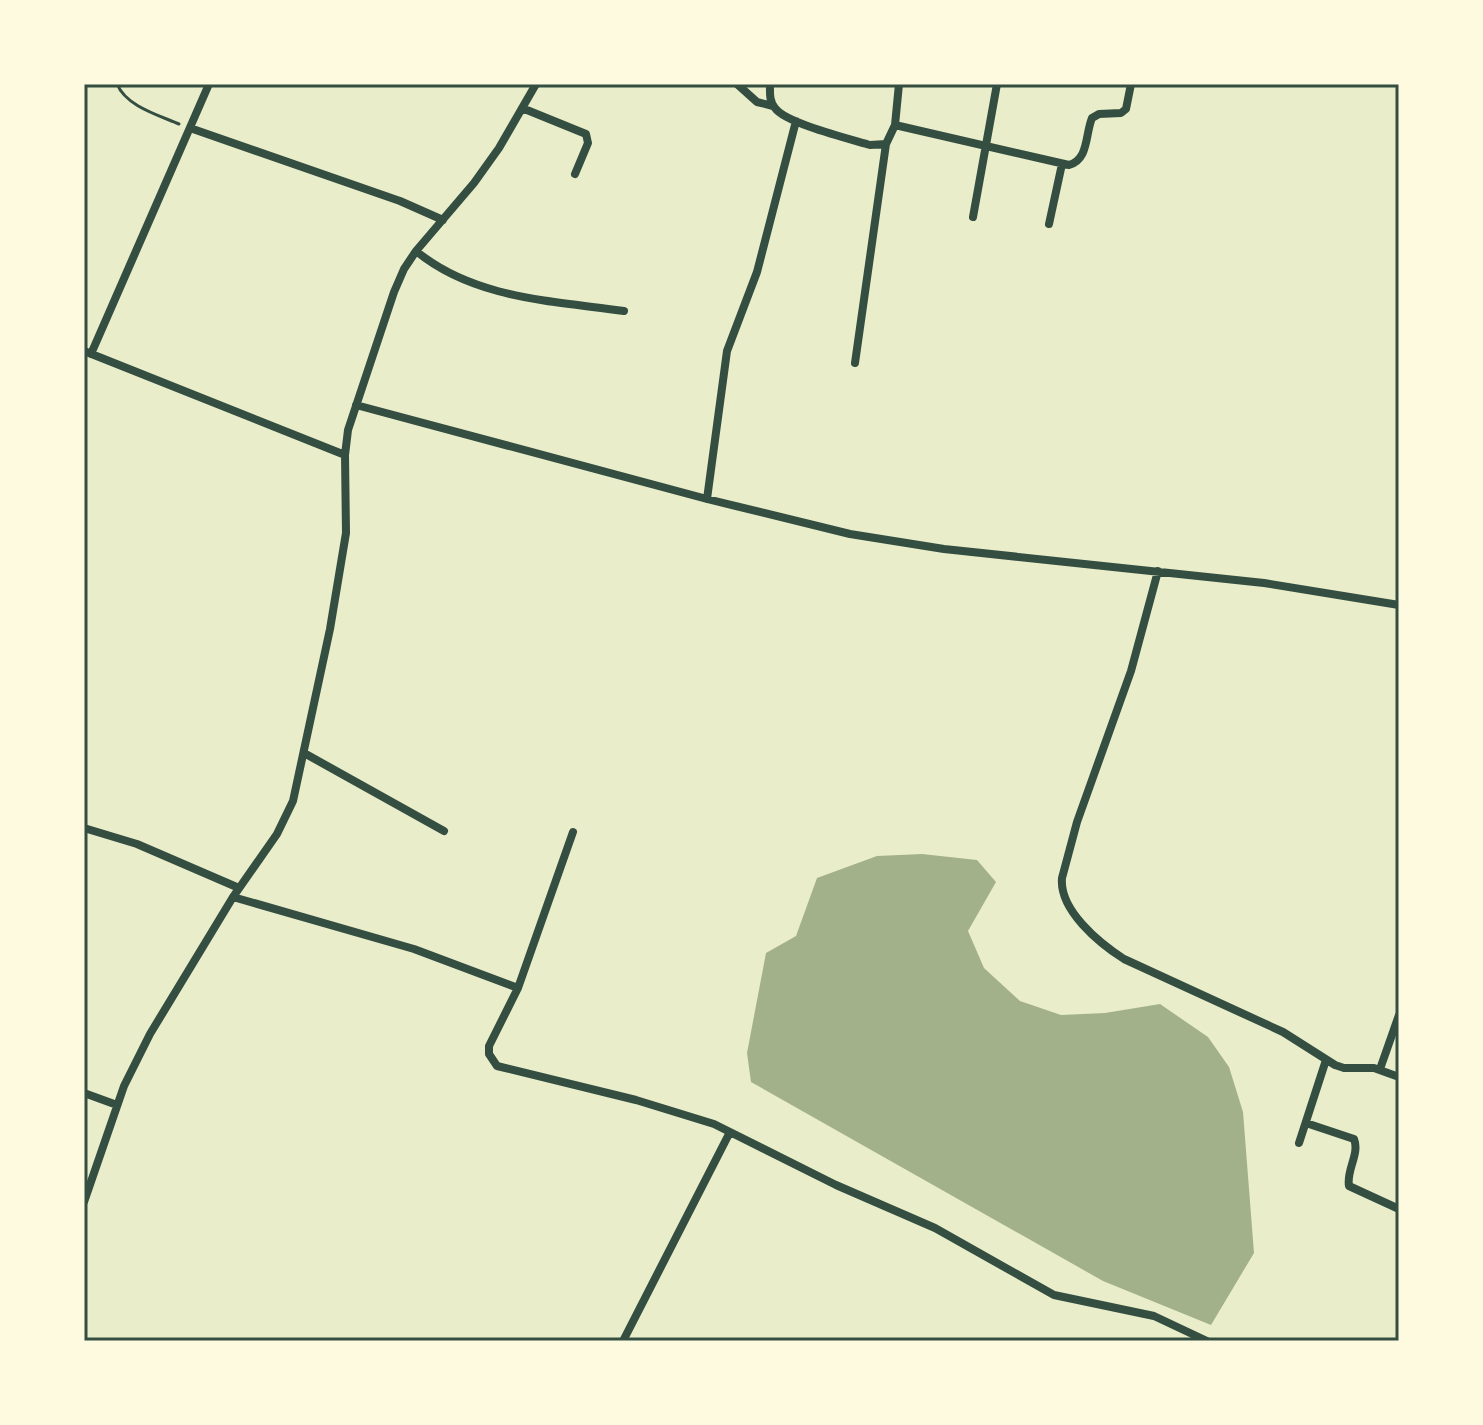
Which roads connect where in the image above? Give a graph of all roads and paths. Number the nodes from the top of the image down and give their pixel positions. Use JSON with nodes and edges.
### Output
{"nodes":[{"id":1,"x":117,"y":84,"type":"edge"},
{"id":2,"x":209,"y":84,"type":"edge"},
{"id":3,"x":536,"y":84,"type":"edge"},
{"id":4,"x":737,"y":84,"type":"edge"},
{"id":5,"x":770,"y":84,"type":"edge"},
{"id":6,"x":899,"y":84,"type":"edge"},
{"id":7,"x":997,"y":84,"type":"edge"},
{"id":8,"x":1131,"y":84,"type":"edge"},
{"id":9,"x":773,"y":106,"type":"junction"},
{"id":10,"x":522,"y":108,"type":"junction"},
{"id":11,"x":796,"y":121,"type":"junction"},
{"id":12,"x":895,"y":125,"type":"junction"},
{"id":13,"x":190,"y":128,"type":"junction"},
{"id":14,"x":886,"y":144,"type":"junction"},
{"id":15,"x":987,"y":147,"type":"junction"},
{"id":16,"x":1062,"y":164,"type":"junction"},
{"id":17,"x":575,"y":174,"type":"dead end"},
{"id":18,"x":973,"y":217,"type":"dead end"},
{"id":19,"x":443,"y":220,"type":"junction"},
{"id":20,"x":1049,"y":224,"type":"dead end"},
{"id":21,"x":416,"y":251,"type":"junction"},
{"id":22,"x":624,"y":311,"type":"dead end"},
{"id":23,"x":87,"y":352,"type":"edge"},
{"id":24,"x":855,"y":363,"type":"dead end"},
{"id":25,"x":356,"y":405,"type":"junction"},
{"id":26,"x":345,"y":455,"type":"junction"},
{"id":27,"x":707,"y":499,"type":"junction"},
{"id":28,"x":1158,"y":571,"type":"junction"},
{"id":29,"x":1399,"y":605,"type":"edge"},
{"id":30,"x":304,"y":753,"type":"junction"},
{"id":31,"x":84,"y":828,"type":"edge"},
{"id":32,"x":444,"y":831,"type":"dead end"},
{"id":33,"x":573,"y":832,"type":"dead end"},
{"id":34,"x":239,"y":888,"type":"junction"},
{"id":35,"x":233,"y":897,"type":"junction"},
{"id":36,"x":518,"y":988,"type":"junction"},
{"id":37,"x":1399,"y":1015,"type":"edge"},
{"id":38,"x":1326,"y":1060,"type":"junction"},
{"id":39,"x":1380,"y":1069,"type":"junction"},
{"id":40,"x":1399,"y":1077,"type":"edge"},
{"id":41,"x":84,"y":1093,"type":"edge"},
{"id":42,"x":117,"y":1105,"type":"junction"},
{"id":43,"x":1306,"y":1123,"type":"junction"},
{"id":44,"x":730,"y":1132,"type":"junction"},
{"id":45,"x":1299,"y":1143,"type":"dead end"},
{"id":46,"x":84,"y":1202,"type":"edge"},
{"id":47,"x":1399,"y":1209,"type":"edge"},
{"id":48,"x":623,"y":1341,"type":"edge"},
{"id":49,"x":1207,"y":1341,"type":"edge"}],
"edges":[{"from":1,"to":13,"type":"path"},
{"from":2,"to":13,"type":"street"},
{"from":3,"to":10,"type":"street"},
{"from":4,"to":9,"type":"street"},
{"from":5,"to":9,"type":"street"},
{"from":6,"to":12,"type":"street"},
{"from":7,"to":15,"type":"street"},
{"from":8,"to":16,"type":"street"},
{"from":9,"to":11,"type":"street"},
{"from":10,"to":17,"type":"street"},
{"from":10,"to":19,"type":"street"},
{"from":11,"to":14,"type":"street"},
{"from":11,"to":27,"type":"street"},
{"from":12,"to":14,"type":"street"},
{"from":12,"to":15,"type":"street"},
{"from":13,"to":19,"type":"street"},
{"from":13,"to":23,"type":"street"},
{"from":14,"to":24,"type":"street"},
{"from":15,"to":16,"type":"street"},
{"from":15,"to":18,"type":"street"},
{"from":16,"to":20,"type":"street"},
{"from":19,"to":21,"type":"street"},
{"from":21,"to":22,"type":"street"},
{"from":21,"to":25,"type":"street"},
{"from":23,"to":26,"type":"street"},
{"from":25,"to":26,"type":"street"},
{"from":25,"to":27,"type":"street"},
{"from":26,"to":30,"type":"street"},
{"from":27,"to":28,"type":"street"},
{"from":28,"to":29,"type":"street"},
{"from":28,"to":38,"type":"street"},
{"from":30,"to":32,"type":"street"},
{"from":30,"to":34,"type":"street"},
{"from":31,"to":34,"type":"street"},
{"from":33,"to":36,"type":"street"},
{"from":34,"to":35,"type":"street"},
{"from":35,"to":36,"type":"street"},
{"from":35,"to":42,"type":"street"},
{"from":36,"to":44,"type":"street"},
{"from":37,"to":39,"type":"street"},
{"from":38,"to":39,"type":"street"},
{"from":38,"to":43,"type":"street"},
{"from":39,"to":40,"type":"street"},
{"from":41,"to":42,"type":"street"},
{"from":42,"to":46,"type":"street"},
{"from":43,"to":45,"type":"street"},
{"from":43,"to":47,"type":"street"},
{"from":44,"to":48,"type":"street"},
{"from":44,"to":49,"type":"street"}]}
